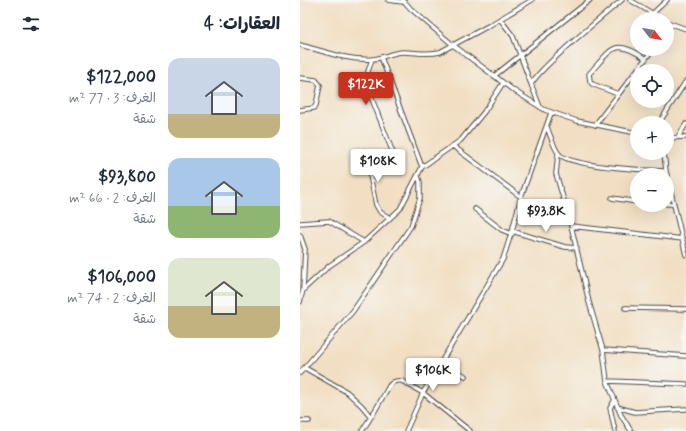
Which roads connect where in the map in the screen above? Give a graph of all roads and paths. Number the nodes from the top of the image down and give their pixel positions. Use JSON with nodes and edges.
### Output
{"nodes":[{"id":1,"x":388,"y":0,"type":"edge"},
{"id":2,"x":532,"y":0,"type":"edge"},
{"id":3,"x":590,"y":0,"type":"edge"},
{"id":4,"x":622,"y":0,"type":"edge"},
{"id":5,"x":630,"y":0,"type":"edge"},
{"id":6,"x":667,"y":0,"type":"edge"},
{"id":7,"x":403,"y":1,"type":"edge"},
{"id":8,"x":649,"y":12,"type":"edge"},
{"id":9,"x":654,"y":12,"type":"edge"},
{"id":10,"x":500,"y":19,"type":"junction"},
{"id":11,"x":674,"y":25,"type":"edge"},
{"id":12,"x":686,"y":29,"type":"edge"},
{"id":13,"x":300,"y":45,"type":"edge"},
{"id":14,"x":453,"y":45,"type":"junction"},
{"id":15,"x":520,"y":56,"type":"junction"},
{"id":16,"x":648,"y":56,"type":"edge"},
{"id":17,"x":382,"y":57,"type":"junction"},
{"id":18,"x":372,"y":59,"type":"junction"},
{"id":19,"x":646,"y":59,"type":"junction"},
{"id":20,"x":494,"y":76,"type":"junction"},
{"id":21,"x":300,"y":78,"type":"edge"},
{"id":22,"x":686,"y":81,"type":"edge"},
{"id":23,"x":503,"y":83,"type":"junction"},
{"id":24,"x":531,"y":84,"type":"junction"},
{"id":25,"x":618,"y":94,"type":"junction"},
{"id":26,"x":540,"y":107,"type":"junction"},
{"id":27,"x":300,"y":110,"type":"edge"},
{"id":28,"x":551,"y":113,"type":"junction"},
{"id":29,"x":664,"y":116,"type":"edge"},
{"id":30,"x":686,"y":124,"type":"edge"},
{"id":31,"x":595,"y":125,"type":"junction"},
{"id":32,"x":547,"y":127,"type":"junction"},
{"id":33,"x":630,"y":132,"type":"edge"},
{"id":34,"x":674,"y":137,"type":"edge"},
{"id":35,"x":678,"y":137,"type":"junction"},
{"id":36,"x":686,"y":137,"type":"edge"},
{"id":37,"x":453,"y":146,"type":"junction"},
{"id":38,"x":365,"y":151,"type":"dead end"},
{"id":39,"x":392,"y":153,"type":"dead end"},
{"id":40,"x":558,"y":154,"type":"junction"},
{"id":41,"x":422,"y":167,"type":"junction"},
{"id":42,"x":630,"y":168,"type":"edge"},
{"id":43,"x":418,"y":176,"type":"junction"},
{"id":44,"x":521,"y":197,"type":"junction"},
{"id":45,"x":612,"y":198,"type":"dead end"},
{"id":46,"x":630,"y":201,"type":"edge"},
{"id":47,"x":674,"y":204,"type":"edge"},
{"id":48,"x":475,"y":208,"type":"dead end"},
{"id":49,"x":390,"y":218,"type":"junction"},
{"id":50,"x":300,"y":223,"type":"edge"},
{"id":51,"x":572,"y":226,"type":"junction"},
{"id":52,"x":512,"y":233,"type":"junction"},
{"id":53,"x":300,"y":235,"type":"edge"},
{"id":54,"x":683,"y":239,"type":"junction"},
{"id":55,"x":364,"y":242,"type":"junction"},
{"id":56,"x":577,"y":248,"type":"junction"},
{"id":57,"x":686,"y":255,"type":"edge"},
{"id":58,"x":303,"y":290,"type":"junction"},
{"id":59,"x":300,"y":302,"type":"edge"},
{"id":60,"x":625,"y":308,"type":"dead end"},
{"id":61,"x":686,"y":309,"type":"edge"},
{"id":62,"x":603,"y":350,"type":"junction"},
{"id":63,"x":686,"y":356,"type":"edge"},
{"id":64,"x":443,"y":359,"type":"junction"},
{"id":65,"x":305,"y":368,"type":"junction"},
{"id":66,"x":300,"y":373,"type":"edge"},
{"id":67,"x":465,"y":376,"type":"dead end"},
{"id":68,"x":606,"y":381,"type":"junction"},
{"id":69,"x":686,"y":384,"type":"edge"},
{"id":70,"x":423,"y":393,"type":"junction"},
{"id":71,"x":614,"y":401,"type":"junction"},
{"id":72,"x":617,"y":407,"type":"junction"},
{"id":73,"x":686,"y":409,"type":"edge"},
{"id":74,"x":371,"y":417,"type":"junction"},
{"id":75,"x":300,"y":421,"type":"edge"},
{"id":76,"x":310,"y":421,"type":"dead end"},
{"id":77,"x":362,"y":431,"type":"edge"},
{"id":78,"x":406,"y":431,"type":"edge"},
{"id":79,"x":470,"y":431,"type":"edge"},
{"id":80,"x":615,"y":431,"type":"edge"},
{"id":81,"x":631,"y":431,"type":"edge"}],
"edges":[{"from":1,"to":7,"type":"street"},
{"from":2,"to":10,"type":"street"},
{"from":3,"to":15,"type":"street"},
{"from":4,"to":24,"type":"street"},
{"from":5,"to":8,"type":"street"},
{"from":6,"to":9,"type":"street"},
{"from":7,"to":14,"type":"street"},
{"from":10,"to":14,"type":"street"},
{"from":10,"to":15,"type":"street"},
{"from":11,"to":12,"type":"street"},
{"from":13,"to":18,"type":"street"},
{"from":14,"to":17,"type":"street"},
{"from":14,"to":20,"type":"street"},
{"from":15,"to":20,"type":"street"},
{"from":15,"to":24,"type":"street"},
{"from":16,"to":19,"type":"street"},
{"from":17,"to":18,"type":"street"},
{"from":17,"to":41,"type":"street"},
{"from":18,"to":39,"type":"street"},
{"from":19,"to":25,"type":"street"},
{"from":19,"to":25,"type":"street"},
{"from":20,"to":23,"type":"street"},
{"from":21,"to":27,"type":"street"},
{"from":22,"to":29,"type":"street"},
{"from":23,"to":26,"type":"street"},
{"from":23,"to":37,"type":"street"},
{"from":24,"to":26,"type":"street"},
{"from":25,"to":31,"type":"street"},
{"from":26,"to":28,"type":"street"},
{"from":28,"to":31,"type":"street"},
{"from":28,"to":32,"type":"street"},
{"from":30,"to":35,"type":"street"},
{"from":31,"to":33,"type":"street"},
{"from":32,"to":40,"type":"street"},
{"from":32,"to":44,"type":"street"},
{"from":34,"to":35,"type":"street"},
{"from":35,"to":36,"type":"street"},
{"from":37,"to":41,"type":"street"},
{"from":37,"to":44,"type":"street"},
{"from":38,"to":49,"type":"street"},
{"from":40,"to":42,"type":"street"},
{"from":40,"to":51,"type":"street"},
{"from":41,"to":43,"type":"street"},
{"from":43,"to":49,"type":"street"},
{"from":43,"to":65,"type":"street"},
{"from":44,"to":52,"type":"street"},
{"from":45,"to":46,"type":"street"},
{"from":47,"to":54,"type":"street"},
{"from":48,"to":52,"type":"street"},
{"from":49,"to":55,"type":"street"},
{"from":50,"to":55,"type":"street"},
{"from":51,"to":54,"type":"street"},
{"from":51,"to":56,"type":"street"},
{"from":52,"to":56,"type":"street"},
{"from":52,"to":64,"type":"street"},
{"from":53,"to":58,"type":"street"},
{"from":54,"to":57,"type":"street"},
{"from":55,"to":58,"type":"street"},
{"from":56,"to":62,"type":"street"},
{"from":58,"to":59,"type":"street"},
{"from":60,"to":61,"type":"street"},
{"from":62,"to":63,"type":"street"},
{"from":62,"to":68,"type":"street"},
{"from":64,"to":67,"type":"street"},
{"from":64,"to":70,"type":"street"},
{"from":65,"to":66,"type":"street"},
{"from":65,"to":74,"type":"street"},
{"from":68,"to":69,"type":"street"},
{"from":68,"to":71,"type":"street"},
{"from":70,"to":74,"type":"street"},
{"from":70,"to":78,"type":"street"},
{"from":70,"to":79,"type":"street"},
{"from":71,"to":72,"type":"street"},
{"from":71,"to":80,"type":"street"},
{"from":72,"to":73,"type":"street"},
{"from":72,"to":81,"type":"street"},
{"from":74,"to":77,"type":"street"},
{"from":75,"to":76,"type":"street"}]}
